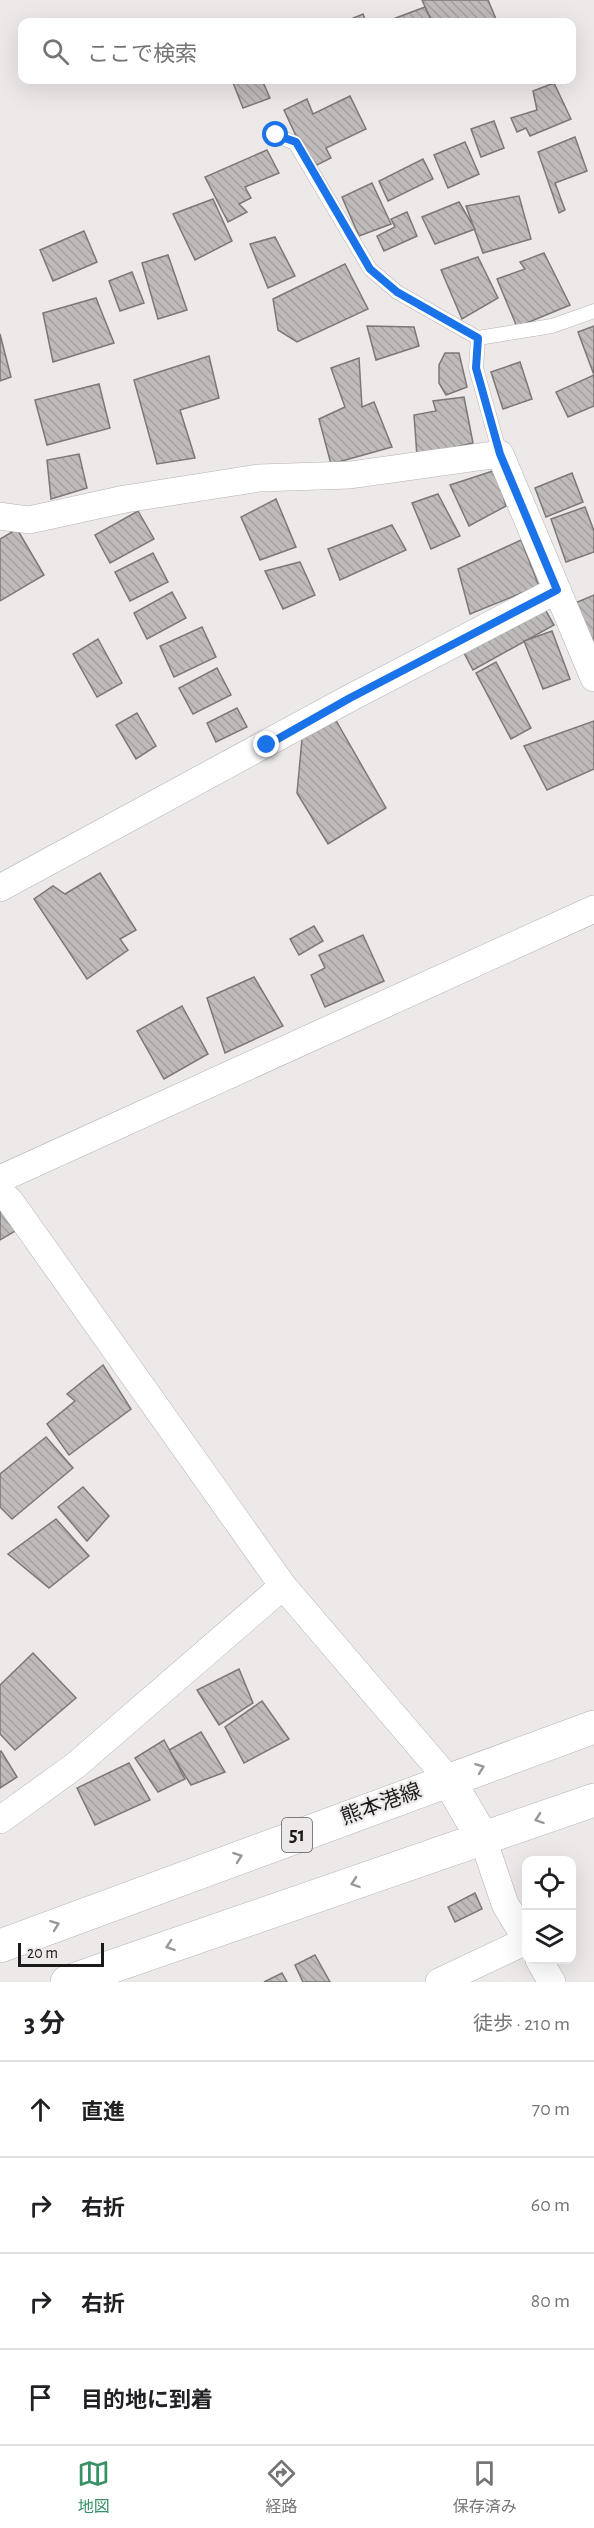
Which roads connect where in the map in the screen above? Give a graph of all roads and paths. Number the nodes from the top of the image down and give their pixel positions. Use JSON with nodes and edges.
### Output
{"nodes":[{"id":1,"x":276,"y":135,"type":"dead end"},
{"id":2,"x":594,"y":311,"type":"edge"},
{"id":3,"x":478,"y":338,"type":"junction"},
{"id":4,"x":500,"y":454,"type":"junction"},
{"id":5,"x":0,"y":516,"type":"edge"},
{"id":6,"x":557,"y":590,"type":"junction"},
{"id":7,"x":594,"y":678,"type":"edge"},
{"id":8,"x":0,"y":888,"type":"edge"},
{"id":9,"x":594,"y":909,"type":"edge"},
{"id":10,"x":0,"y":1179,"type":"edge"},
{"id":11,"x":0,"y":1192,"type":"edge"},
{"id":12,"x":283,"y":1586,"type":"junction"},
{"id":13,"x":594,"y":1727,"type":"edge"},
{"id":14,"x":448,"y":1779,"type":"junction"},
{"id":15,"x":594,"y":1800,"type":"edge"},
{"id":16,"x":0,"y":1821,"type":"edge"},
{"id":17,"x":483,"y":1839,"type":"junction"},
{"id":18,"x":522,"y":1933,"type":"edge"},
{"id":19,"x":522,"y":1942,"type":"edge"},
{"id":20,"x":0,"y":1946,"type":"edge"},
{"id":21,"x":542,"y":1964,"type":"edge"},
{"id":22,"x":67,"y":1982,"type":"edge"},
{"id":23,"x":439,"y":1982,"type":"edge"},
{"id":24,"x":552,"y":1982,"type":"edge"}],
"edges":[{"from":1,"to":3,"type":"lane"},
{"from":2,"to":3,"type":"lane"},
{"from":3,"to":4,"type":"lane"},
{"from":4,"to":5,"type":"street"},
{"from":4,"to":6,"type":"street"},
{"from":6,"to":7,"type":"street"},
{"from":6,"to":8,"type":"street"},
{"from":9,"to":10,"type":"street"},
{"from":11,"to":12,"type":"street"},
{"from":12,"to":14,"type":"street"},
{"from":12,"to":16,"type":"street"},
{"from":14,"to":13,"type":"main road","name":"熊本港線","number":"51","one_way":true},
{"from":14,"to":17,"type":"main road"},
{"from":20,"to":14,"type":"main road","name":"熊本港線","number":"51","one_way":true},
{"from":15,"to":17,"type":"main road","one_way":true},
{"from":17,"to":18,"type":"street"},
{"from":17,"to":22,"type":"main road","one_way":true},
{"from":19,"to":23,"type":"street"},
{"from":21,"to":24,"type":"street"}]}
